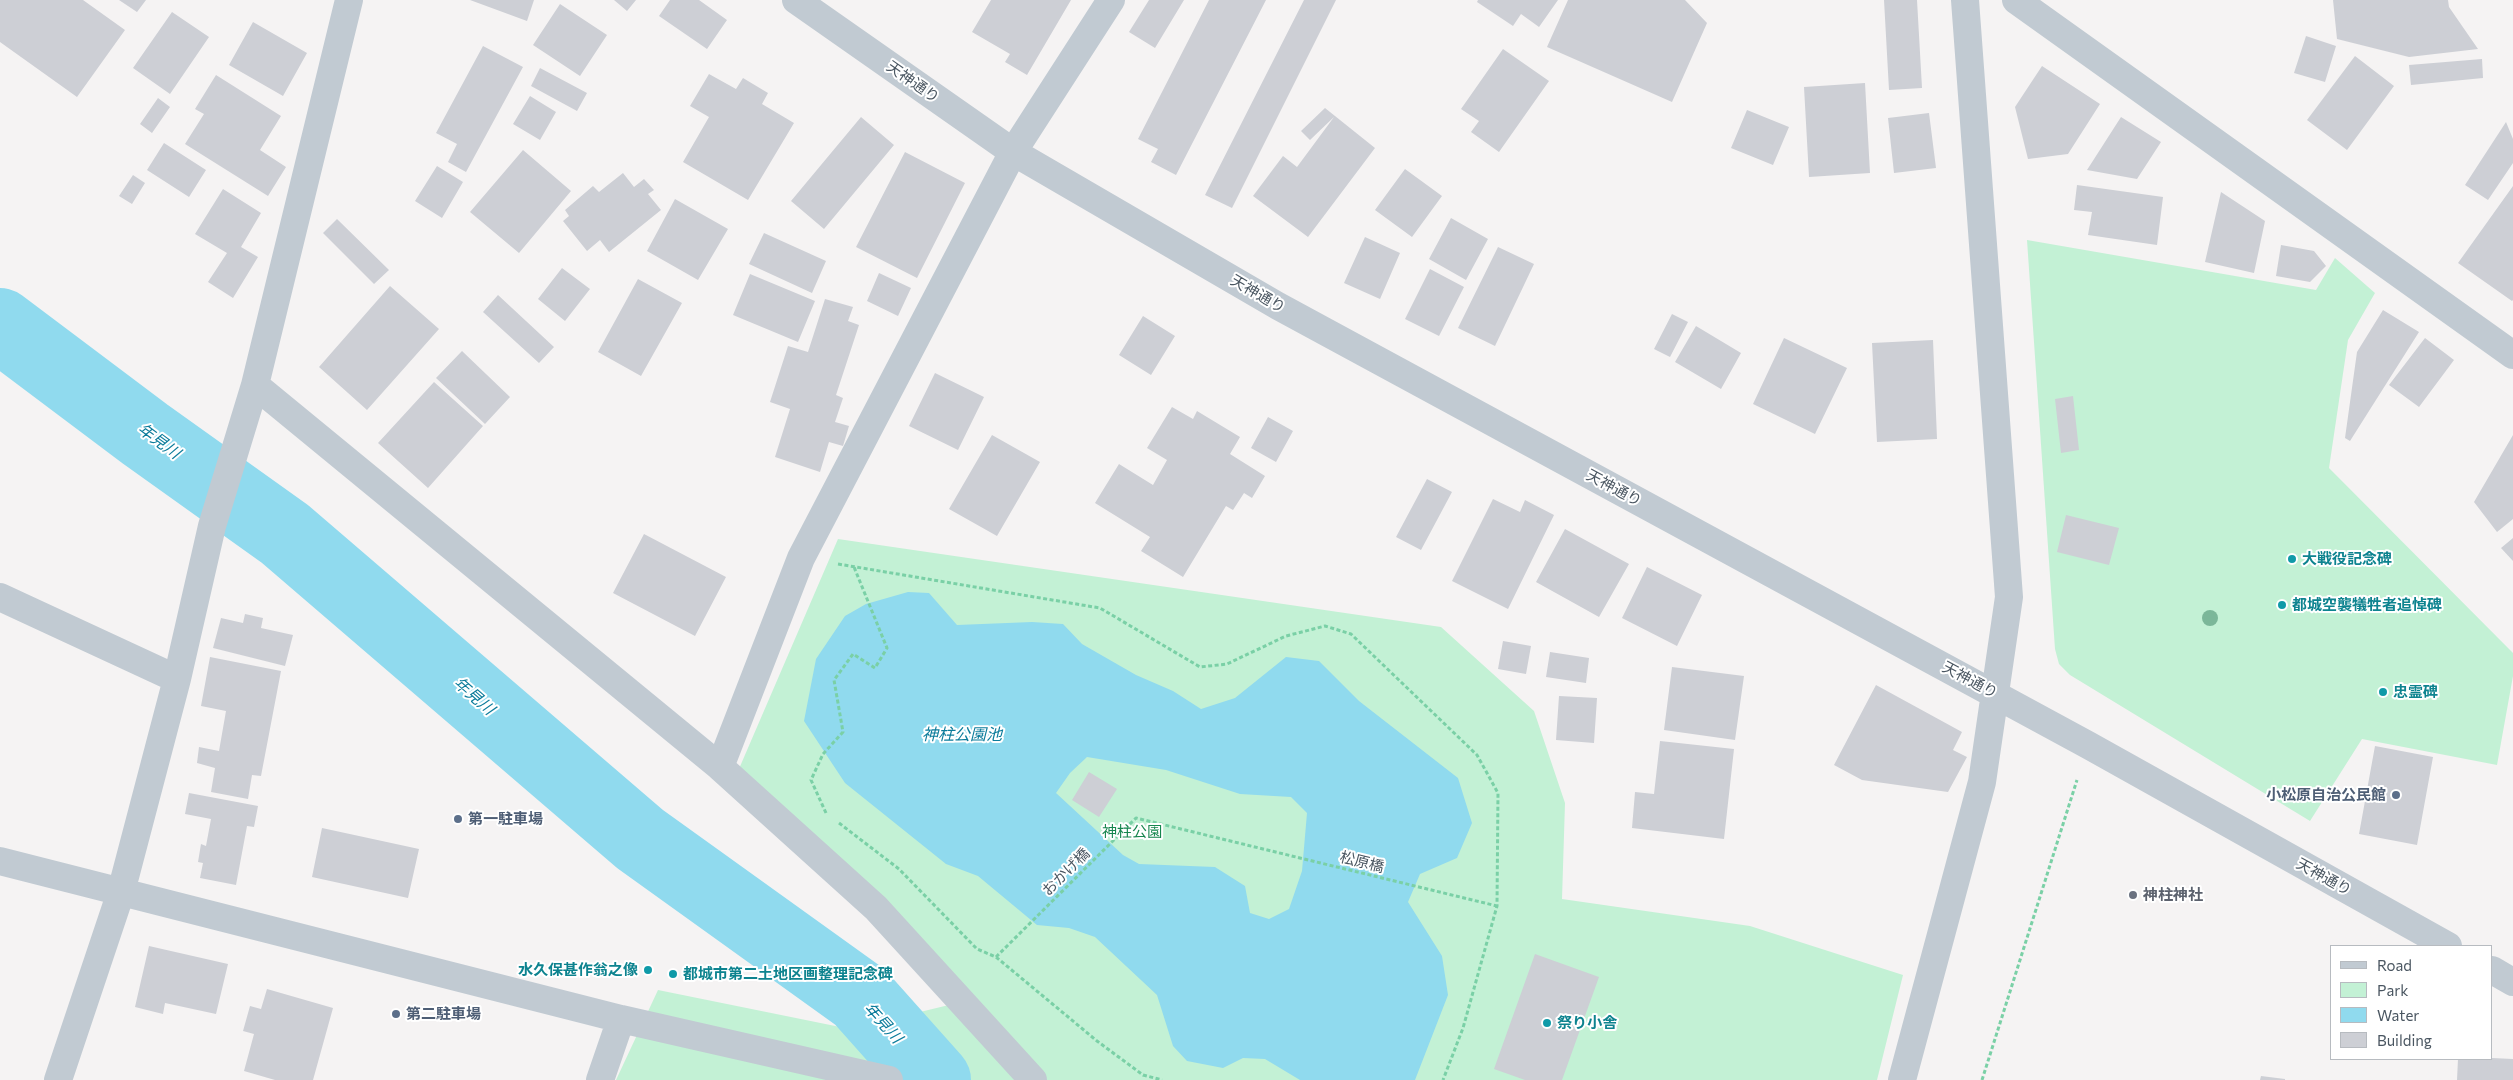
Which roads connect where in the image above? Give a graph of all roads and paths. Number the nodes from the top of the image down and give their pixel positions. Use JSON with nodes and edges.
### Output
{"nodes":[{"id":1,"x":349,"y":0,"type":"edge"},
{"id":2,"x":796,"y":0,"type":"edge"},
{"id":3,"x":1111,"y":0,"type":"edge"},
{"id":4,"x":1964,"y":0,"type":"edge"},
{"id":5,"x":2016,"y":0,"type":"edge"},
{"id":6,"x":1013,"y":152,"type":"junction"},
{"id":7,"x":2513,"y":355,"type":"edge"},
{"id":8,"x":255,"y":385,"type":"junction"},
{"id":9,"x":800,"y":558,"type":"junction"},
{"id":10,"x":854,"y":567,"type":"junction"},
{"id":11,"x":0,"y":597,"type":"edge"},
{"id":12,"x":177,"y":679,"type":"junction"},
{"id":13,"x":1996,"y":694,"type":"junction"},
{"id":14,"x":2088,"y":745,"type":"junction"},
{"id":15,"x":720,"y":767,"type":"junction"},
{"id":16,"x":1296,"y":857,"type":"joint"},
{"id":17,"x":0,"y":861,"type":"edge"},
{"id":18,"x":120,"y":892,"type":"junction"},
{"id":19,"x":1497,"y":906,"type":"junction"},
{"id":20,"x":2446,"y":945,"type":"edge"},
{"id":21,"x":996,"y":957,"type":"junction"},
{"id":22,"x":2493,"y":971,"type":"edge"},
{"id":23,"x":2513,"y":982,"type":"edge"},
{"id":24,"x":621,"y":1019,"type":"junction"},
{"id":25,"x":878,"y":1078,"type":"edge"},
{"id":26,"x":58,"y":1080,"type":"edge"},
{"id":27,"x":600,"y":1080,"type":"edge"},
{"id":28,"x":1033,"y":1080,"type":"edge"},
{"id":29,"x":1162,"y":1080,"type":"edge"},
{"id":30,"x":1444,"y":1080,"type":"edge"},
{"id":31,"x":1902,"y":1080,"type":"edge"},
{"id":32,"x":1982,"y":1080,"type":"edge"}],
"edges":[{"from":1,"to":8,"type":"street"},
{"from":2,"to":6,"type":"street","name":"天神通り"},
{"from":3,"to":6,"type":"street"},
{"from":4,"to":13,"type":"street"},
{"from":5,"to":7,"type":"street"},
{"from":6,"to":9,"type":"street"},
{"from":6,"to":13,"type":"street","name":"天神通り"},
{"from":8,"to":12,"type":"street"},
{"from":8,"to":15,"type":"street"},
{"from":9,"to":10,"type":"path"},
{"from":9,"to":15,"type":"street"},
{"from":10,"to":19,"type":"path"},
{"from":10,"to":21,"type":"path"},
{"from":11,"to":12,"type":"street"},
{"from":12,"to":18,"type":"street"},
{"from":13,"to":14,"type":"street","name":"天神通り"},
{"from":13,"to":31,"type":"street"},
{"from":14,"to":20,"type":"street","name":"天神通り"},
{"from":14,"to":32,"type":"path"},
{"from":15,"to":28,"type":"street"},
{"from":16,"to":19,"type":"path","name":"松原橋"},
{"from":16,"to":21,"type":"path","name":"おかげ橋"},
{"from":17,"to":18,"type":"street"},
{"from":18,"to":24,"type":"street"},
{"from":18,"to":26,"type":"street"},
{"from":19,"to":30,"type":"path"},
{"from":21,"to":29,"type":"path"},
{"from":22,"to":23,"type":"street"},
{"from":24,"to":25,"type":"street"},
{"from":24,"to":27,"type":"street"}]}
